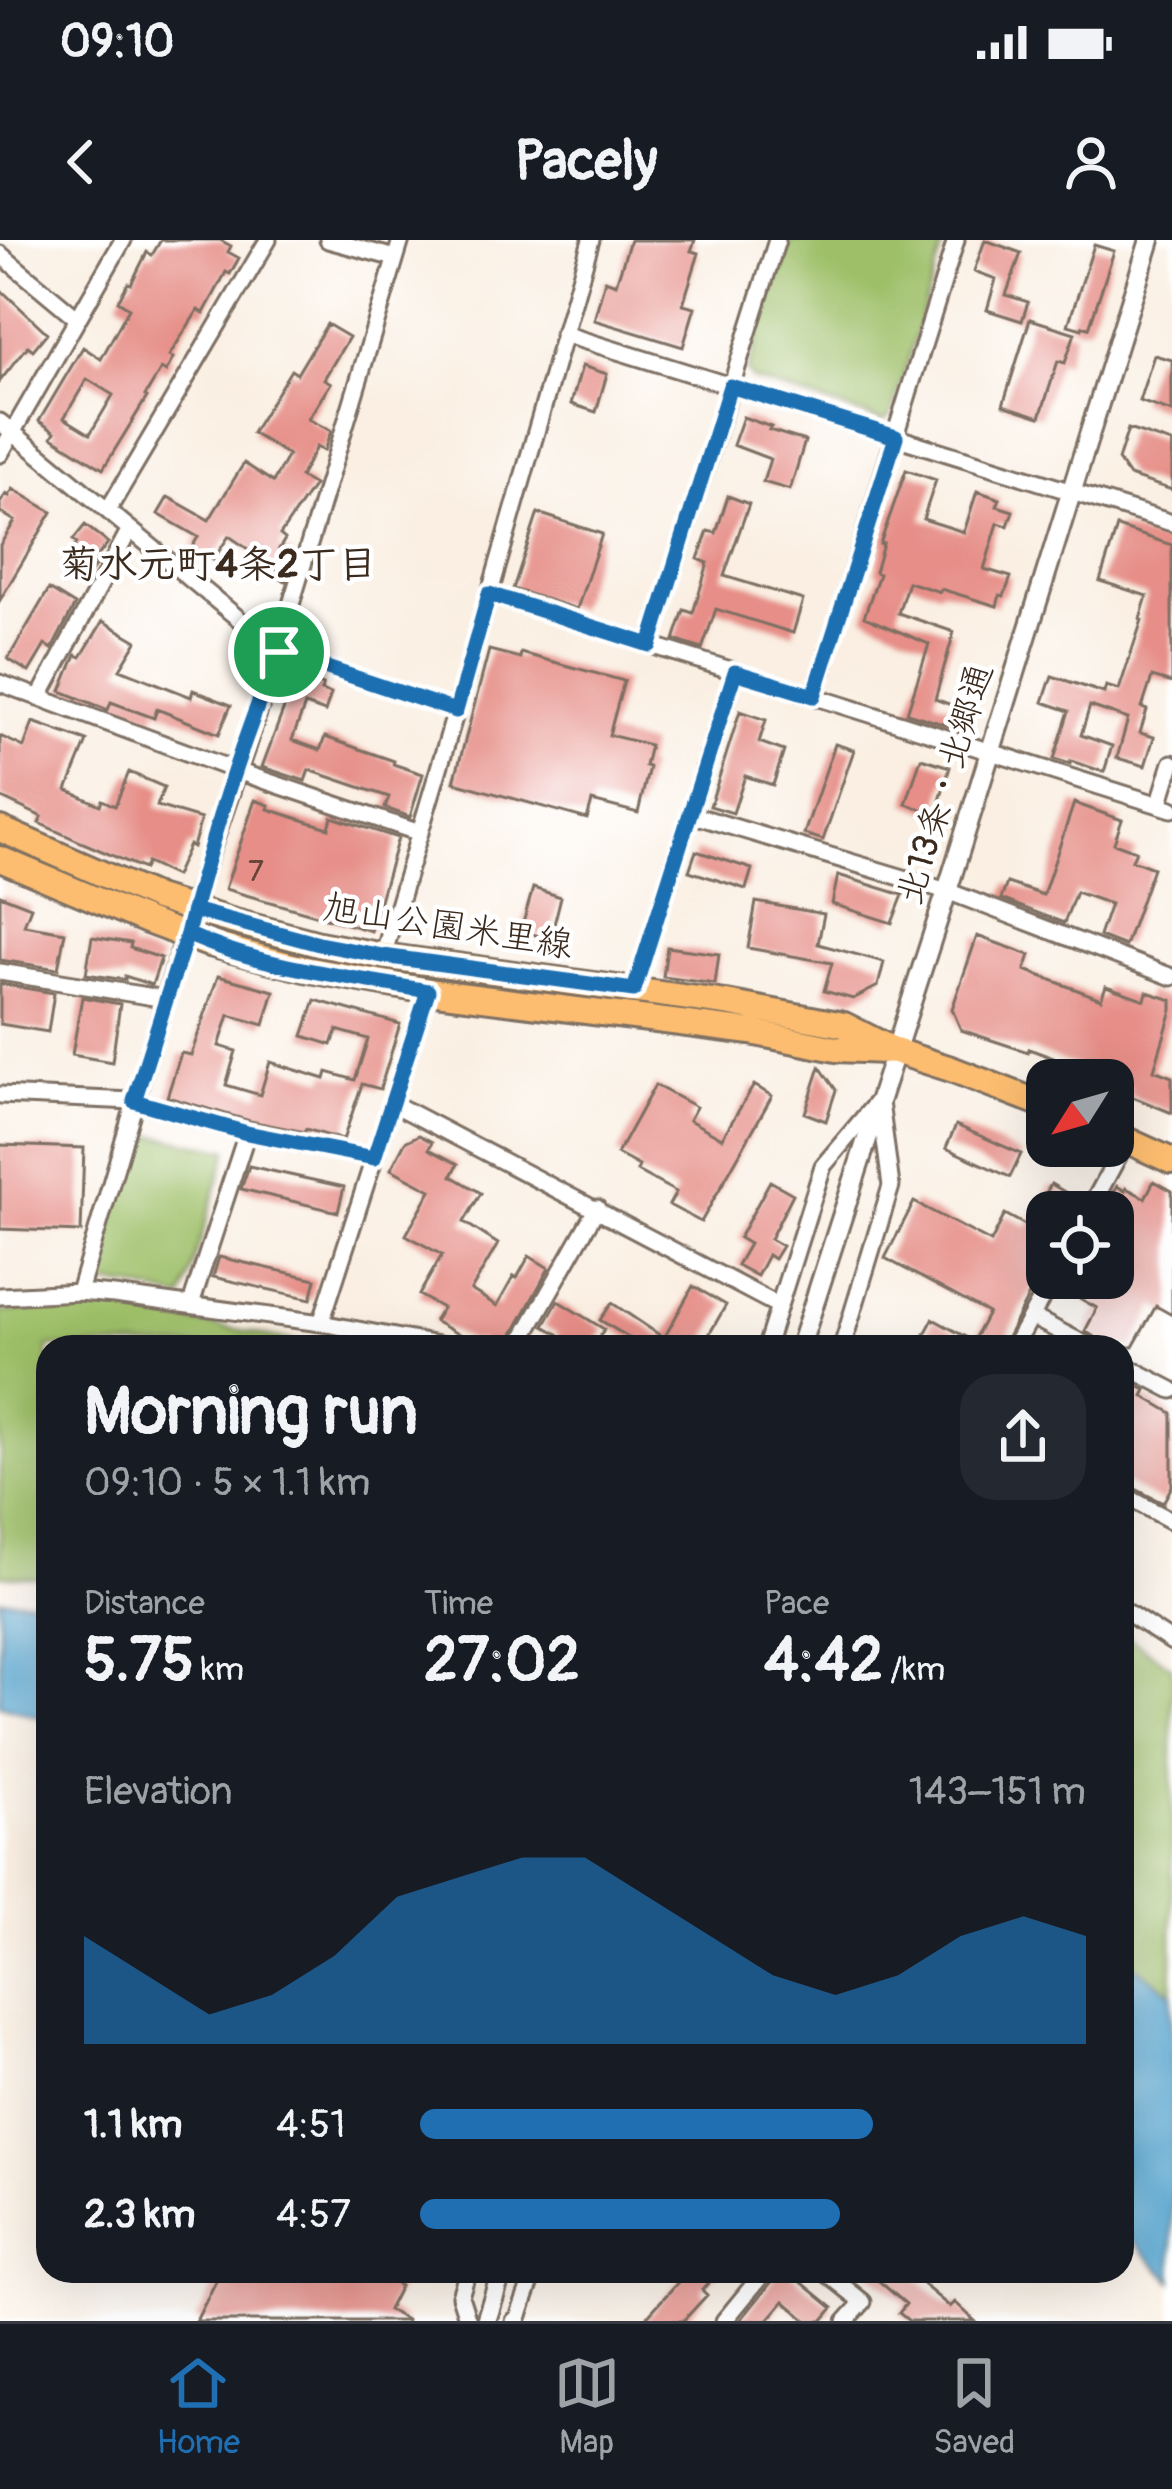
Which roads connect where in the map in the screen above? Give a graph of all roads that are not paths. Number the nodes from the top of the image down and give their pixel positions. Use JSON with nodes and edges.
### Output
{"nodes":[{"id":1,"x":123,"y":240,"type":"edge"},
{"id":2,"x":268,"y":240,"type":"edge"},
{"id":3,"x":328,"y":240,"type":"edge"},
{"id":4,"x":401,"y":240,"type":"edge"},
{"id":5,"x":590,"y":240,"type":"edge"},
{"id":6,"x":777,"y":240,"type":"edge"},
{"id":7,"x":956,"y":240,"type":"edge"},
{"id":8,"x":1150,"y":240,"type":"edge"},
{"id":9,"x":0,"y":254,"type":"edge"},
{"id":10,"x":395,"y":258,"type":"junction"},
{"id":11,"x":78,"y":319,"type":"junction"},
{"id":12,"x":563,"y":334,"type":"junction"},
{"id":13,"x":730,"y":386,"type":"junction"},
{"id":14,"x":6,"y":427,"type":"edge"},
{"id":15,"x":896,"y":437,"type":"junction"},
{"id":16,"x":0,"y":454,"type":"edge"},
{"id":17,"x":1071,"y":491,"type":"junction"},
{"id":18,"x":107,"y":510,"type":"junction"},
{"id":19,"x":1172,"y":523,"type":"edge"},
{"id":20,"x":130,"y":529,"type":"junction"},
{"id":21,"x":489,"y":594,"type":"junction"},
{"id":22,"x":650,"y":645,"type":"junction"},
{"id":23,"x":279,"y":652,"type":"junction"},
{"id":24,"x":735,"y":672,"type":"junction"},
{"id":25,"x":0,"y":683,"type":"edge"},
{"id":26,"x":814,"y":696,"type":"junction"},
{"id":27,"x":39,"y":698,"type":"junction"},
{"id":28,"x":456,"y":711,"type":"junction"},
{"id":29,"x":991,"y":752,"type":"junction"},
{"id":30,"x":1172,"y":763,"type":"edge"},
{"id":31,"x":237,"y":770,"type":"junction"},
{"id":32,"x":1166,"y":807,"type":"edge"},
{"id":33,"x":691,"y":814,"type":"junction"},
{"id":34,"x":0,"y":829,"type":"edge"},
{"id":35,"x":420,"y":833,"type":"junction"},
{"id":36,"x":0,"y":860,"type":"edge"},
{"id":37,"x":947,"y":891,"type":"junction"},
{"id":38,"x":190,"y":922,"type":"junction"},
{"id":39,"x":383,"y":956,"type":"junction"},
{"id":40,"x":0,"y":972,"type":"edge"},
{"id":41,"x":1172,"y":977,"type":"edge"},
{"id":42,"x":634,"y":990,"type":"junction"},
{"id":43,"x":428,"y":991,"type":"junction"},
{"id":44,"x":166,"y":998,"type":"junction"},
{"id":45,"x":895,"y":1051,"type":"junction"},
{"id":46,"x":0,"y":1095,"type":"edge"},
{"id":47,"x":1026,"y":1098,"type":"edge"},
{"id":48,"x":880,"y":1099,"type":"junction"},
{"id":49,"x":134,"y":1101,"type":"junction"},
{"id":50,"x":392,"y":1102,"type":"junction"},
{"id":51,"x":247,"y":1133,"type":"junction"},
{"id":52,"x":1134,"y":1143,"type":"edge"},
{"id":53,"x":374,"y":1158,"type":"junction"},
{"id":54,"x":1172,"y":1161,"type":"edge"},
{"id":55,"x":597,"y":1208,"type":"junction"},
{"id":56,"x":79,"y":1292,"type":"junction"},
{"id":57,"x":0,"y":1296,"type":"edge"},
{"id":58,"x":1042,"y":1299,"type":"edge"},
{"id":59,"x":191,"y":1304,"type":"junction"},
{"id":60,"x":779,"y":1306,"type":"junction"},
{"id":61,"x":1032,"y":1317,"type":"junction"},
{"id":62,"x":321,"y":1323,"type":"junction"},
{"id":63,"x":384,"y":1335,"type":"edge"},
{"id":64,"x":525,"y":1335,"type":"edge"},
{"id":65,"x":770,"y":1335,"type":"edge"},
{"id":66,"x":804,"y":1335,"type":"edge"},
{"id":67,"x":846,"y":1335,"type":"edge"},
{"id":68,"x":1022,"y":1335,"type":"edge"},
{"id":69,"x":1067,"y":1335,"type":"edge"},
{"id":70,"x":1134,"y":1370,"type":"edge"},
{"id":71,"x":1172,"y":1390,"type":"edge"},
{"id":72,"x":1134,"y":1500,"type":"edge"},
{"id":73,"x":1172,"y":1521,"type":"edge"},
{"id":74,"x":1134,"y":1618,"type":"edge"},
{"id":75,"x":1172,"y":1642,"type":"edge"},
{"id":76,"x":464,"y":2283,"type":"edge"},
{"id":77,"x":531,"y":2283,"type":"edge"},
{"id":78,"x":755,"y":2283,"type":"edge"},
{"id":79,"x":839,"y":2283,"type":"edge"},
{"id":80,"x":468,"y":2321,"type":"edge"},
{"id":81,"x":514,"y":2321,"type":"edge"},
{"id":82,"x":724,"y":2321,"type":"edge"},
{"id":83,"x":846,"y":2321,"type":"edge"}],
"edges":[{"from":1,"to":11,"type":"street"},
{"from":2,"to":18,"type":"street"},
{"from":3,"to":10,"type":"street"},
{"from":4,"to":10,"type":"street"},
{"from":5,"to":12,"type":"street"},
{"from":6,"to":13,"type":"street"},
{"from":7,"to":15,"type":"street"},
{"from":8,"to":17,"type":"street","name":"北13条・北郷通"},
{"from":9,"to":11,"type":"street"},
{"from":10,"to":23,"type":"street"},
{"from":11,"to":14,"type":"street"},
{"from":12,"to":13,"type":"street"},
{"from":12,"to":21,"type":"street"},
{"from":13,"to":15,"type":"street"},
{"from":13,"to":22,"type":"street"},
{"from":14,"to":16,"type":"street"},
{"from":14,"to":18,"type":"street"},
{"from":15,"to":17,"type":"street"},
{"from":15,"to":26,"type":"street"},
{"from":17,"to":19,"type":"street"},
{"from":17,"to":29,"type":"street","name":"北13条・北郷通"},
{"from":18,"to":20,"type":"street"},
{"from":20,"to":23,"type":"street"},
{"from":20,"to":27,"type":"street"},
{"from":21,"to":22,"type":"street"},
{"from":21,"to":28,"type":"street"},
{"from":22,"to":24,"type":"street"},
{"from":23,"to":28,"type":"street"},
{"from":23,"to":31,"type":"street"},
{"from":24,"to":26,"type":"street"},
{"from":24,"to":33,"type":"street"},
{"from":25,"to":27,"type":"street"},
{"from":26,"to":29,"type":"street"},
{"from":27,"to":31,"type":"street"},
{"from":28,"to":35,"type":"street"},
{"from":29,"to":32,"type":"street"},
{"from":29,"to":37,"type":"street","name":"北13条・北郷通"},
{"from":30,"to":32,"type":"street"},
{"from":31,"to":35,"type":"street"},
{"from":31,"to":38,"type":"street"},
{"from":33,"to":37,"type":"street"},
{"from":33,"to":42,"type":"street"},
{"from":34,"to":38,"type":"main road","name":"旭山公園米里線"},
{"from":35,"to":39,"type":"street"},
{"from":36,"to":38,"type":"main road","name":"旭山公園米里線"},
{"from":37,"to":41,"type":"street"},
{"from":37,"to":45,"type":"street","name":"北13条・北郷通"},
{"from":38,"to":39,"type":"main road","name":"旭山公園米里線"},
{"from":38,"to":43,"type":"main road","name":"旭山公園米里線"},
{"from":38,"to":44,"type":"street"},
{"from":39,"to":42,"type":"main road","name":"旭山公園米里線"},
{"from":40,"to":44,"type":"street"},
{"from":42,"to":45,"type":"main road","name":"旭山公園米里線"},
{"from":43,"to":45,"type":"main road","name":"旭山公園米里線"},
{"from":43,"to":50,"type":"street"},
{"from":44,"to":49,"type":"street"},
{"from":45,"to":47,"type":"main road","name":"旭山公園米里線"},
{"from":45,"to":48,"type":"street","name":"北13条・北郷通"},
{"from":46,"to":49,"type":"street"},
{"from":48,"to":60,"type":"street"},
{"from":48,"to":66,"type":"street","name":"北13条・北郷通"},
{"from":48,"to":67,"type":"street"},
{"from":49,"to":51,"type":"street"},
{"from":49,"to":56,"type":"street"},
{"from":50,"to":53,"type":"street"},
{"from":50,"to":55,"type":"street"},
{"from":51,"to":53,"type":"street"},
{"from":51,"to":59,"type":"street"},
{"from":52,"to":54,"type":"main road"},
{"from":53,"to":62,"type":"street"},
{"from":55,"to":60,"type":"street"},
{"from":55,"to":64,"type":"street"},
{"from":56,"to":57,"type":"street"},
{"from":56,"to":59,"type":"street"},
{"from":58,"to":61,"type":"street"},
{"from":59,"to":62,"type":"street"},
{"from":60,"to":65,"type":"street"},
{"from":61,"to":68,"type":"street"},
{"from":61,"to":69,"type":"street"},
{"from":62,"to":63,"type":"street"},
{"from":70,"to":71,"type":"street"},
{"from":72,"to":73,"type":"street"},
{"from":74,"to":75,"type":"street"},
{"from":76,"to":80,"type":"street"},
{"from":77,"to":81,"type":"street"},
{"from":78,"to":82,"type":"street"},
{"from":79,"to":83,"type":"street"}]}
